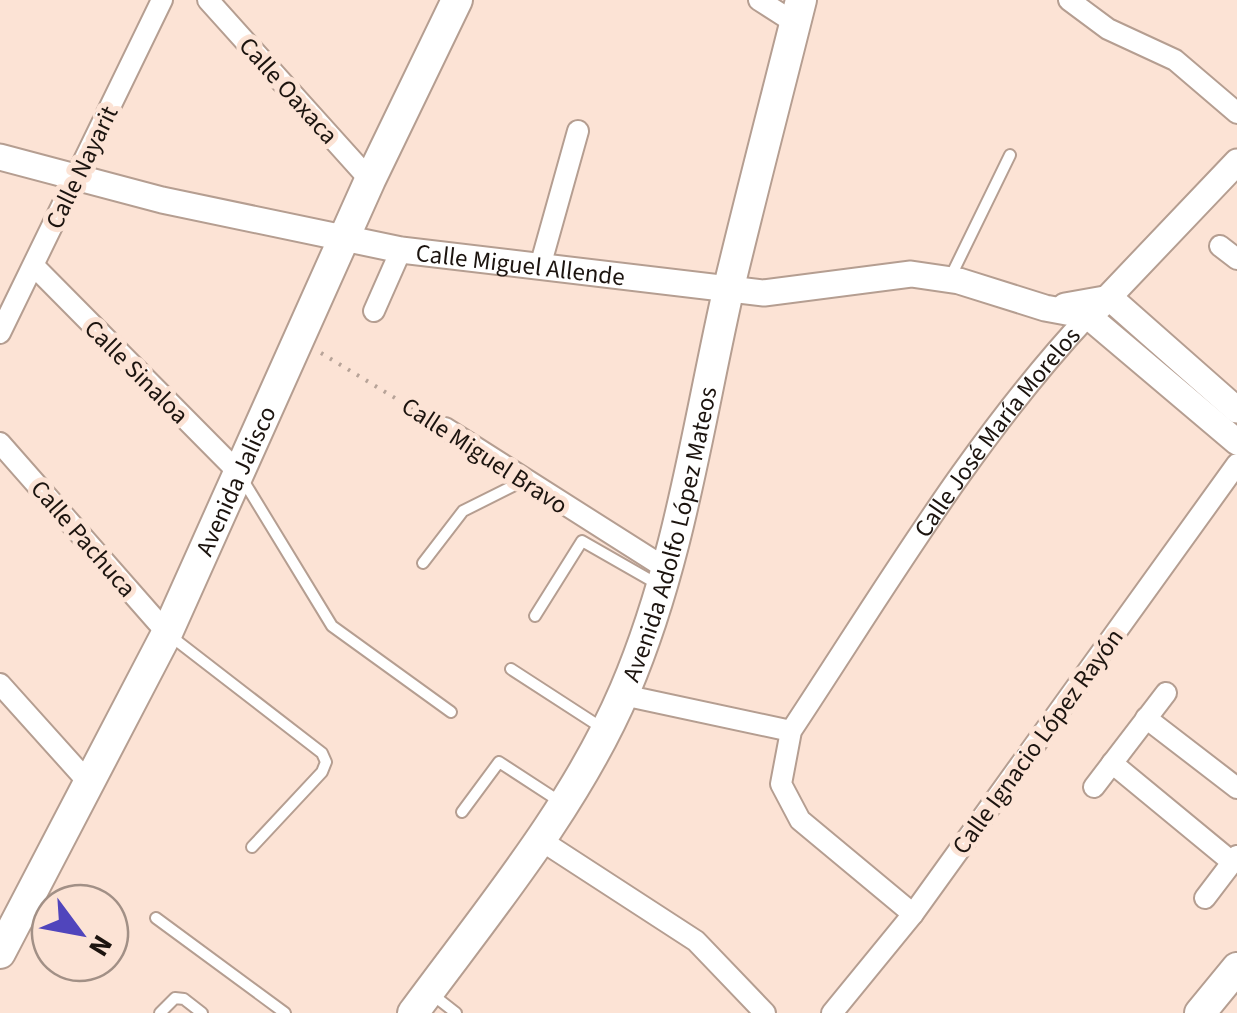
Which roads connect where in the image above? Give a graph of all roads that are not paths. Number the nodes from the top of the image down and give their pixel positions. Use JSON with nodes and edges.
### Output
{"nodes":[{"id":1,"x":162,"y":0,"type":"edge"},
{"id":2,"x":208,"y":0,"type":"edge"},
{"id":3,"x":457,"y":0,"type":"edge"},
{"id":4,"x":759,"y":0,"type":"edge"},
{"id":5,"x":1069,"y":0,"type":"edge"},
{"id":6,"x":798,"y":12,"type":"edge"},
{"id":7,"x":1237,"y":112,"type":"edge"},
{"id":8,"x":578,"y":131,"type":"dead end"},
{"id":9,"x":1010,"y":155,"type":"dead end"},
{"id":10,"x":0,"y":158,"type":"edge"},
{"id":11,"x":1237,"y":162,"type":"edge"},
{"id":12,"x":76,"y":176,"type":"junction"},
{"id":13,"x":370,"y":180,"type":"junction"},
{"id":14,"x":344,"y":240,"type":"junction"},
{"id":15,"x":1220,"y":246,"type":"dead end"},
{"id":16,"x":401,"y":250,"type":"junction"},
{"id":17,"x":1237,"y":260,"type":"edge"},
{"id":18,"x":541,"y":263,"type":"junction"},
{"id":19,"x":34,"y":266,"type":"junction"},
{"id":20,"x":948,"y":280,"type":"junction"},
{"id":21,"x":730,"y":287,"type":"junction"},
{"id":22,"x":1110,"y":298,"type":"junction"},
{"id":23,"x":1045,"y":308,"type":"junction"},
{"id":24,"x":374,"y":311,"type":"dead end"},
{"id":25,"x":1088,"y":316,"type":"junction"},
{"id":26,"x":0,"y":333,"type":"edge"},
{"id":27,"x":1237,"y":410,"type":"edge"},
{"id":28,"x":445,"y":428,"type":"road end"},
{"id":29,"x":1237,"y":442,"type":"edge"},
{"id":30,"x":0,"y":444,"type":"edge"},
{"id":31,"x":1237,"y":464,"type":"edge"},
{"id":32,"x":240,"y":475,"type":"junction"},
{"id":33,"x":523,"y":481,"type":"junction"},
{"id":34,"x":424,"y":563,"type":"dead end"},
{"id":35,"x":667,"y":580,"type":"junction"},
{"id":36,"x":534,"y":616,"type":"dead end"},
{"id":37,"x":168,"y":633,"type":"junction"},
{"id":38,"x":511,"y":669,"type":"dead end"},
{"id":39,"x":0,"y":684,"type":"edge"},
{"id":40,"x":1166,"y":693,"type":"dead end"},
{"id":41,"x":623,"y":694,"type":"junction"},
{"id":42,"x":451,"y":712,"type":"dead end"},
{"id":43,"x":1146,"y":718,"type":"junction"},
{"id":44,"x":604,"y":730,"type":"junction"},
{"id":45,"x":791,"y":731,"type":"junction"},
{"id":46,"x":1112,"y":763,"type":"junction"},
{"id":47,"x":88,"y":783,"type":"junction"},
{"id":48,"x":1094,"y":787,"type":"dead end"},
{"id":49,"x":1237,"y":788,"type":"edge"},
{"id":50,"x":563,"y":803,"type":"junction"},
{"id":51,"x":462,"y":812,"type":"dead end"},
{"id":52,"x":539,"y":840,"type":"junction"},
{"id":53,"x":252,"y":847,"type":"dead end"},
{"id":54,"x":1235,"y":859,"type":"edge"},
{"id":55,"x":1205,"y":898,"type":"dead end"},
{"id":56,"x":8,"y":911,"type":"edge"},
{"id":57,"x":912,"y":914,"type":"junction"},
{"id":58,"x":156,"y":918,"type":"dead end"},
{"id":59,"x":0,"y":953,"type":"edge"},
{"id":60,"x":1237,"y":968,"type":"edge"},
{"id":61,"x":421,"y":1002,"type":"edge"},
{"id":62,"x":840,"y":1010,"type":"edge"},
{"id":63,"x":160,"y":1013,"type":"edge"},
{"id":64,"x":202,"y":1013,"type":"edge"},
{"id":65,"x":285,"y":1013,"type":"edge"},
{"id":66,"x":455,"y":1013,"type":"edge"},
{"id":67,"x":765,"y":1013,"type":"edge"},
{"id":68,"x":1200,"y":1013,"type":"edge"}],
"edges":[{"from":1,"to":12,"type":"street","name":"Calle Nayarit"},
{"from":2,"to":13,"type":"street","name":"Calle Oaxaca"},
{"from":3,"to":13,"type":"main road","name":"Avenida Jalisco"},
{"from":4,"to":6,"type":"street"},
{"from":5,"to":7,"type":"street"},
{"from":6,"to":21,"type":"main road","name":"Avenida Adolfo López Mateos"},
{"from":8,"to":18,"type":"street"},
{"from":9,"to":20,"type":"lane"},
{"from":10,"to":12,"type":"street","name":"Calle Miguel Allende"},
{"from":11,"to":22,"type":"street","name":"Calle José María Morelos"},
{"from":12,"to":14,"type":"street","name":"Calle Miguel Allende"},
{"from":12,"to":19,"type":"street","name":"Calle Nayarit"},
{"from":13,"to":14,"type":"main road","name":"Avenida Jalisco"},
{"from":14,"to":16,"type":"street","name":"Calle Miguel Allende"},
{"from":14,"to":32,"type":"main road","name":"Avenida Jalisco"},
{"from":15,"to":17,"type":"street"},
{"from":16,"to":18,"type":"street","name":"Calle Miguel Allende"},
{"from":16,"to":24,"type":"street"},
{"from":18,"to":21,"type":"street","name":"Calle Miguel Allende"},
{"from":19,"to":26,"type":"street","name":"Calle Nayarit"},
{"from":19,"to":32,"type":"street","name":"Calle Sinaloa"},
{"from":20,"to":21,"type":"street","name":"Calle Miguel Allende"},
{"from":20,"to":23,"type":"street","name":"Calle Miguel Allende"},
{"from":21,"to":35,"type":"main road","name":"Avenida Adolfo López Mateos"},
{"from":22,"to":23,"type":"street","name":"Calle Miguel Allende"},
{"from":22,"to":25,"type":"street","name":"Calle José María Morelos"},
{"from":22,"to":27,"type":"street"},
{"from":23,"to":25,"type":"street","name":"Calle Miguel Allende"},
{"from":25,"to":29,"type":"street","name":"Calle Miguel Allende"},
{"from":25,"to":45,"type":"street","name":"Calle José María Morelos"},
{"from":28,"to":33,"type":"street","name":"Calle Miguel Bravo"},
{"from":30,"to":37,"type":"street","name":"Calle Pachuca"},
{"from":31,"to":57,"type":"street","name":"Calle Ignacio López Rayón"},
{"from":32,"to":37,"type":"main road","name":"Avenida Jalisco"},
{"from":32,"to":42,"type":"lane"},
{"from":33,"to":34,"type":"lane"},
{"from":33,"to":35,"type":"street","name":"Calle Miguel Bravo"},
{"from":35,"to":36,"type":"lane"},
{"from":35,"to":41,"type":"main road","name":"Avenida Adolfo López Mateos"},
{"from":37,"to":47,"type":"main road","name":"Avenida Jalisco"},
{"from":37,"to":53,"type":"lane"},
{"from":38,"to":44,"type":"lane"},
{"from":39,"to":47,"type":"street"},
{"from":40,"to":43,"type":"street"},
{"from":41,"to":44,"type":"main road","name":"Avenida Adolfo López Mateos"},
{"from":41,"to":45,"type":"street"},
{"from":43,"to":46,"type":"street"},
{"from":43,"to":49,"type":"street"},
{"from":44,"to":50,"type":"main road","name":"Avenida Adolfo López Mateos"},
{"from":45,"to":57,"type":"street","name":"Calle José María Morelos"},
{"from":46,"to":48,"type":"street"},
{"from":46,"to":54,"type":"street"},
{"from":47,"to":56,"type":"main road","name":"Avenida Jalisco"},
{"from":50,"to":51,"type":"lane"},
{"from":50,"to":52,"type":"main road","name":"Avenida Adolfo López Mateos"},
{"from":52,"to":61,"type":"main road","name":"Avenida Adolfo López Mateos"},
{"from":52,"to":67,"type":"street"},
{"from":54,"to":55,"type":"street"},
{"from":56,"to":59,"type":"main road","name":"Avenida Jalisco"},
{"from":57,"to":62,"type":"street","name":"Calle Ignacio López Rayón"},
{"from":58,"to":65,"type":"lane"},
{"from":60,"to":68,"type":"main road"},
{"from":61,"to":66,"type":"lane"},
{"from":63,"to":64,"type":"lane"}]}
